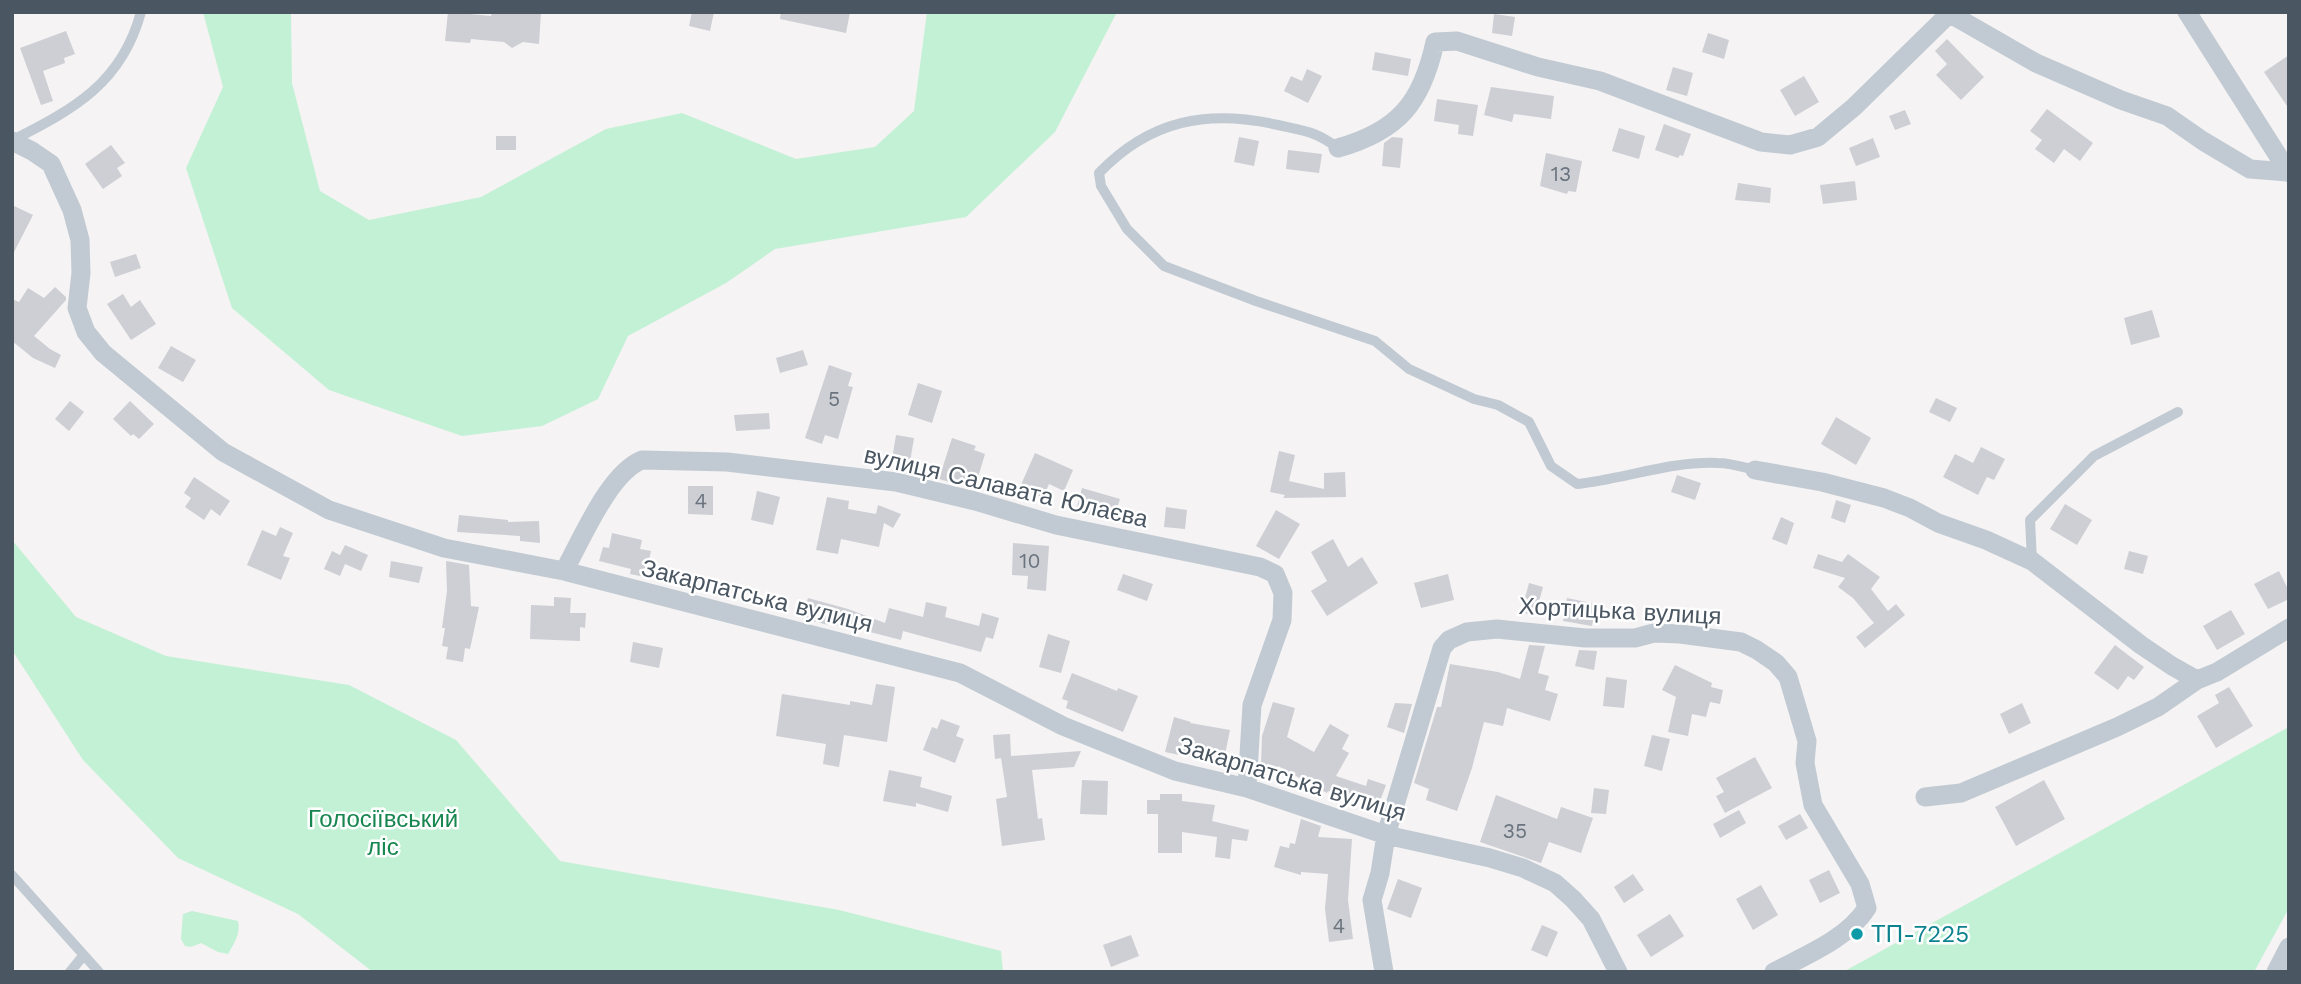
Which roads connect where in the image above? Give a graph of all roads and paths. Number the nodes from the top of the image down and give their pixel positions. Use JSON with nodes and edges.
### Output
{"nodes":[{"id":1,"x":141,"y":12,"type":"edge"},
{"id":2,"x":2186,"y":12,"type":"edge"},
{"id":3,"x":1949,"y":13,"type":"edge"},
{"id":4,"x":12,"y":141,"type":"edge"},
{"id":5,"x":1338,"y":148,"type":"joint"},
{"id":6,"x":2288,"y":172,"type":"edge"},
{"id":7,"x":2178,"y":412,"type":"dead end"},
{"id":8,"x":1755,"y":470,"type":"joint"},
{"id":9,"x":2032,"y":561,"type":"junction"},
{"id":10,"x":564,"y":571,"type":"junction"},
{"id":11,"x":2289,"y":628,"type":"edge"},
{"id":12,"x":2197,"y":680,"type":"junction"},
{"id":13,"x":1247,"y":788,"type":"junction"},
{"id":14,"x":1925,"y":797,"type":"dead end"},
{"id":15,"x":1386,"y":835,"type":"junction"},
{"id":16,"x":12,"y":875,"type":"edge"},
{"id":17,"x":2289,"y":947,"type":"edge"},
{"id":18,"x":83,"y":956,"type":"junction"},
{"id":19,"x":70,"y":972,"type":"edge"},
{"id":20,"x":99,"y":972,"type":"edge"},
{"id":21,"x":1384,"y":972,"type":"edge"},
{"id":22,"x":1618,"y":972,"type":"edge"},
{"id":23,"x":1774,"y":972,"type":"edge"},
{"id":24,"x":2276,"y":972,"type":"edge"}],
"edges":[{"from":1,"to":4,"type":"lane"},
{"from":2,"to":6,"type":"street"},
{"from":3,"to":5,"type":"street"},
{"from":3,"to":6,"type":"street"},
{"from":4,"to":10,"type":"street","name":"Закарпатська вулиця"},
{"from":5,"to":8,"type":"lane"},
{"from":7,"to":9,"type":"lane"},
{"from":8,"to":9,"type":"street"},
{"from":9,"to":12,"type":"street"},
{"from":10,"to":13,"type":"street","name":"Закарпатська вулиця"},
{"from":10,"to":13,"type":"street","name":"вулиця Салавата Юлаєва"},
{"from":11,"to":12,"type":"street"},
{"from":12,"to":14,"type":"street"},
{"from":13,"to":15,"type":"street","name":"Закарпатська вулиця"},
{"from":15,"to":21,"type":"street"},
{"from":15,"to":22,"type":"street","name":"Закарпатська вулиця"},
{"from":15,"to":23,"type":"street","name":"Хортицька вулиця"},
{"from":16,"to":18,"type":"lane"},
{"from":17,"to":24,"type":"street"},
{"from":18,"to":19,"type":"lane"},
{"from":18,"to":20,"type":"lane"}]}
